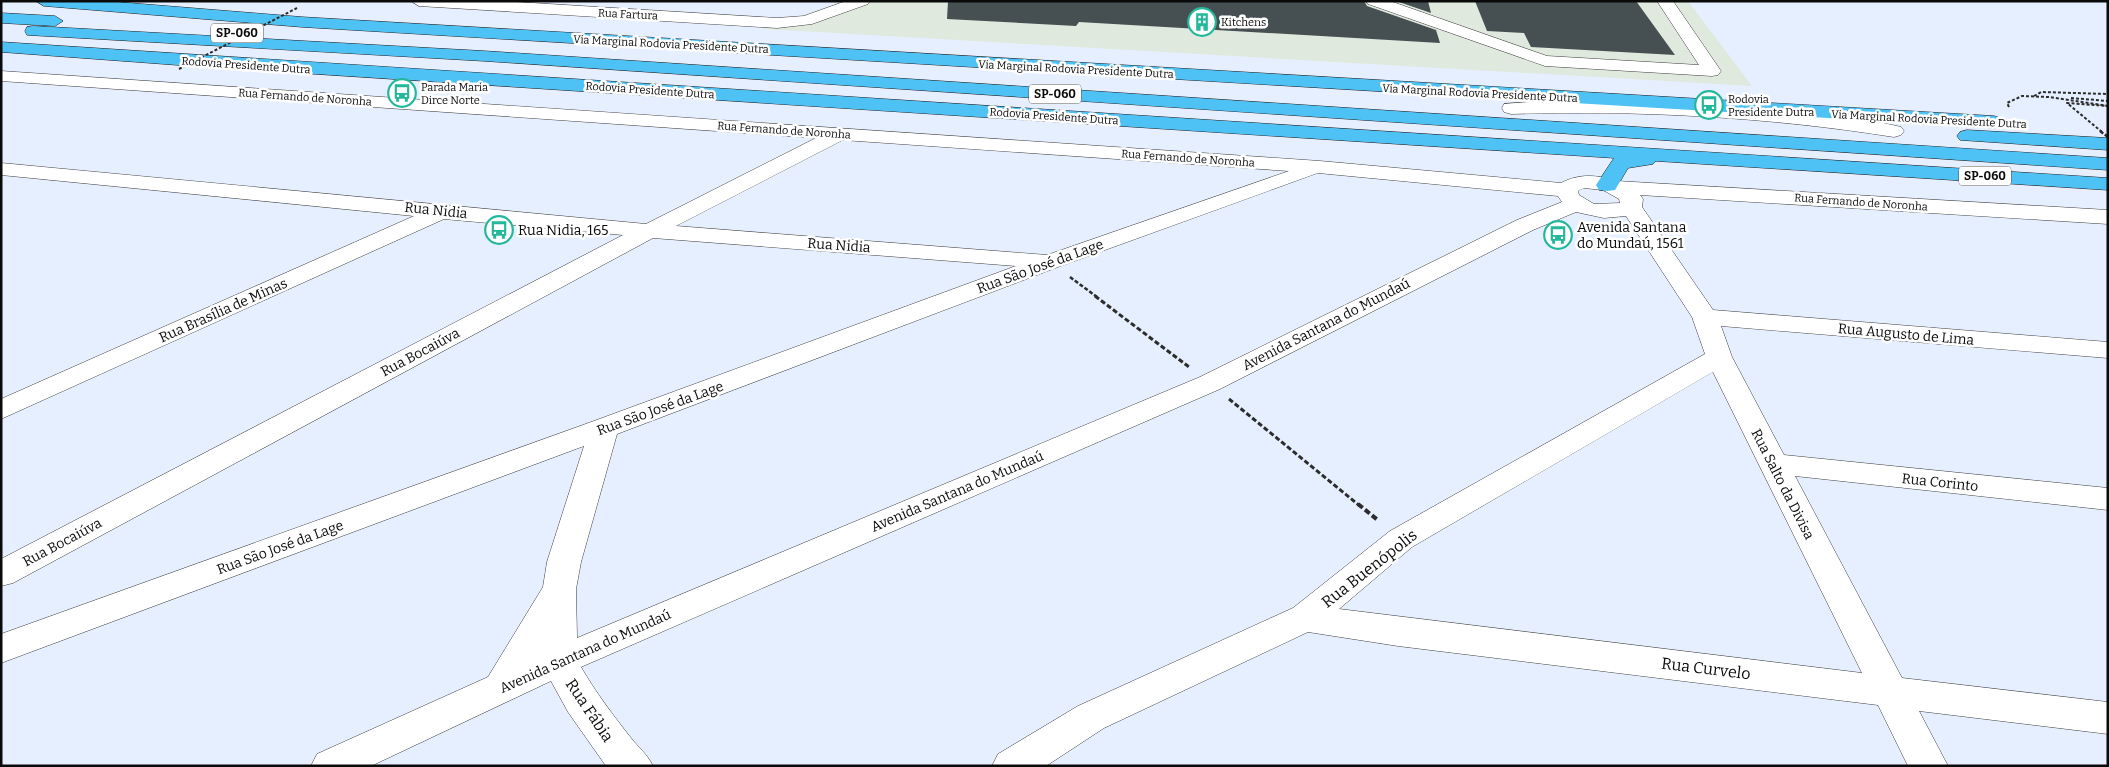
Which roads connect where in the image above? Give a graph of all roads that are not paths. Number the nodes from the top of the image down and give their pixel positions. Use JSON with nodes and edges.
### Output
{"nodes":[{"id":1,"x":44,"y":1,"type":"edge"},
{"id":2,"x":169,"y":1,"type":"edge"},
{"id":3,"x":418,"y":1,"type":"edge"},
{"id":4,"x":568,"y":1,"type":"edge"},
{"id":5,"x":862,"y":1,"type":"edge"},
{"id":6,"x":1374,"y":1,"type":"edge"},
{"id":7,"x":1665,"y":1,"type":"edge"},
{"id":8,"x":735,"y":4,"type":"dead end"},
{"id":9,"x":1,"y":6,"type":"edge"},
{"id":10,"x":129,"y":8,"type":"junction"},
{"id":11,"x":541,"y":9,"type":"junction"},
{"id":12,"x":693,"y":17,"type":"junction"},
{"id":13,"x":1,"y":18,"type":"edge"},
{"id":14,"x":349,"y":25,"type":"junction"},
{"id":15,"x":1,"y":29,"type":"edge"},
{"id":16,"x":1,"y":47,"type":"edge"},
{"id":17,"x":10,"y":77,"type":"edge"},
{"id":18,"x":1,"y":86,"type":"edge"},
{"id":19,"x":2108,"y":129,"type":"edge"},
{"id":20,"x":840,"y":134,"type":"junction"},
{"id":21,"x":2108,"y":144,"type":"edge"},
{"id":22,"x":1703,"y":158,"type":"junction"},
{"id":23,"x":2108,"y":164,"type":"edge"},
{"id":24,"x":1320,"y":167,"type":"junction"},
{"id":25,"x":1,"y":169,"type":"edge"},
{"id":26,"x":1862,"y":169,"type":"junction"},
{"id":27,"x":2108,"y":184,"type":"edge"},
{"id":28,"x":1618,"y":193,"type":"junction"},
{"id":29,"x":1572,"y":197,"type":"junction"},
{"id":30,"x":2108,"y":197,"type":"edge"},
{"id":31,"x":445,"y":211,"type":"junction"},
{"id":32,"x":2108,"y":217,"type":"edge"},
{"id":33,"x":649,"y":231,"type":"junction"},
{"id":34,"x":1050,"y":262,"type":"junction"},
{"id":35,"x":1704,"y":317,"type":"junction"},
{"id":36,"x":2108,"y":350,"type":"edge"},
{"id":37,"x":1719,"y":357,"type":"junction"},
{"id":38,"x":1,"y":410,"type":"edge"},
{"id":39,"x":604,"y":428,"type":"junction"},
{"id":40,"x":1773,"y":464,"type":"junction"},
{"id":41,"x":2108,"y":499,"type":"edge"},
{"id":42,"x":1,"y":574,"type":"edge"},
{"id":43,"x":559,"y":589,"type":"junction"},
{"id":44,"x":1305,"y":618,"type":"junction"},
{"id":45,"x":1,"y":649,"type":"edge"},
{"id":46,"x":559,"y":661,"type":"junction"},
{"id":47,"x":501,"y":687,"type":"junction"},
{"id":48,"x":1890,"y":690,"type":"junction"},
{"id":49,"x":2108,"y":718,"type":"edge"},
{"id":50,"x":331,"y":766,"type":"edge"},
{"id":51,"x":633,"y":766,"type":"edge"},
{"id":52,"x":1012,"y":766,"type":"edge"},
{"id":53,"x":1928,"y":766,"type":"edge"}],
"edges":[{"from":1,"to":10,"type":"highway","name":"Via Marginal Rodovia Presidente Dutra"},
{"from":2,"to":14,"type":"highway"},
{"from":3,"to":11,"type":"street","name":"Rua Fartura"},
{"from":4,"to":11,"type":"street"},
{"from":5,"to":12,"type":"street","name":"Rua Fartura"},
{"from":6,"to":7,"type":"street"},
{"from":8,"to":12,"type":"street"},
{"from":9,"to":10,"type":"highway"},
{"from":10,"to":14,"type":"highway","name":"Via Marginal Rodovia Presidente Dutra"},
{"from":11,"to":12,"type":"street","name":"Rua Fartura"},
{"from":13,"to":21,"type":"highway","number":"SP-060"},
{"from":14,"to":19,"type":"highway","name":"Via Marginal Rodovia Presidente Dutra"},
{"from":15,"to":23,"type":"highway","name":"Rodovia Presidente Dutra","number":"SP-060"},
{"from":16,"to":22,"type":"highway","name":"Rodovia Presidente Dutra","number":"SP-060"},
{"from":17,"to":18,"type":"street"},
{"from":17,"to":20,"type":"street","name":"Rua Fernando de Noronha"},
{"from":20,"to":24,"type":"street","name":"Rua Fernando de Noronha"},
{"from":20,"to":33,"type":"street","name":"Rua Bocaiúva"},
{"from":22,"to":26,"type":"highway","name":"Rodovia Presidente Dutra","number":"SP-060"},
{"from":22,"to":28,"type":"highway"},
{"from":24,"to":29,"type":"street","name":"Rua Fernando de Noronha"},
{"from":24,"to":34,"type":"street","name":"Rua São José da Lage"},
{"from":25,"to":31,"type":"street","name":"Rua Nidia"},
{"from":26,"to":27,"type":"highway","name":"Rodovia Presidente Dutra","number":"SP-060"},
{"from":26,"to":30,"type":"highway"},
{"from":28,"to":29,"type":"street","name":"Avenida Santana do Mundaú"},
{"from":28,"to":29,"type":"street"},
{"from":28,"to":32,"type":"street","name":"Rua Fernando de Noronha"},
{"from":28,"to":35,"type":"street","name":"Rua Salto da Divisa"},
{"from":29,"to":46,"type":"street","name":"Avenida Santana do Mundaú"},
{"from":31,"to":33,"type":"street","name":"Rua Nidia"},
{"from":31,"to":38,"type":"street","name":"Rua Brasília de Minas"},
{"from":33,"to":34,"type":"street","name":"Rua Nidia"},
{"from":33,"to":42,"type":"street","name":"Rua Bocaiúva"},
{"from":34,"to":39,"type":"street","name":"Rua São José da Lage"},
{"from":35,"to":36,"type":"street","name":"Rua Augusto de Lima"},
{"from":35,"to":37,"type":"street","name":"Rua Salto da Divisa"},
{"from":37,"to":40,"type":"street","name":"Rua Salto da Divisa"},
{"from":37,"to":44,"type":"street","name":"Rua Buenópolis"},
{"from":39,"to":43,"type":"street","name":"Rua Fábia"},
{"from":39,"to":45,"type":"street","name":"Rua São José da Lage"},
{"from":40,"to":41,"type":"street","name":"Rua Corinto"},
{"from":40,"to":48,"type":"street","name":"Rua Salto da Divisa"},
{"from":43,"to":46,"type":"street","name":"Rua Fábia"},
{"from":43,"to":47,"type":"street","name":"Rua Fábia"},
{"from":44,"to":48,"type":"street","name":"Rua Curvelo"},
{"from":44,"to":52,"type":"street","name":"Rua Buenópolis"},
{"from":46,"to":47,"type":"street","name":"Avenida Santana do Mundaú"},
{"from":46,"to":51,"type":"street","name":"Rua Fábia"},
{"from":47,"to":50,"type":"street","name":"Avenida Santana do Mundaú"},
{"from":48,"to":49,"type":"street","name":"Rua Curvelo"},
{"from":48,"to":53,"type":"street","name":"Rua Salto da Divisa"}]}
